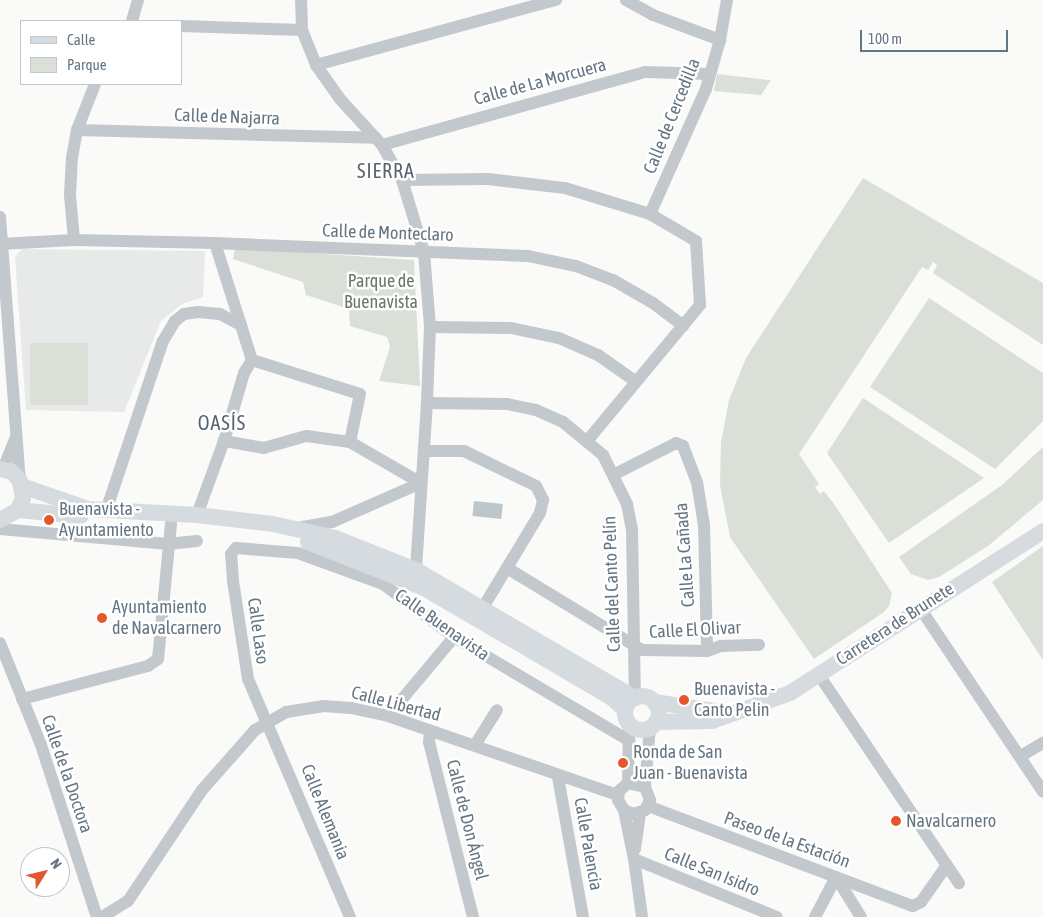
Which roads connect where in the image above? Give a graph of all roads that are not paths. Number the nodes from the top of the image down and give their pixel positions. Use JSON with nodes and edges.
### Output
{"nodes":[{"id":1,"x":138,"y":0,"type":"edge"},
{"id":2,"x":300,"y":0,"type":"edge"},
{"id":3,"x":556,"y":0,"type":"edge"},
{"id":4,"x":626,"y":0,"type":"edge"},
{"id":5,"x":727,"y":0,"type":"edge"},
{"id":6,"x":132,"y":20,"type":"edge"},
{"id":7,"x":182,"y":26,"type":"edge"},
{"id":8,"x":302,"y":30,"type":"junction"},
{"id":9,"x":720,"y":40,"type":"junction"},
{"id":10,"x":316,"y":65,"type":"junction"},
{"id":11,"x":710,"y":74,"type":"junction"},
{"id":12,"x":95,"y":85,"type":"edge"},
{"id":13,"x":77,"y":130,"type":"junction"},
{"id":14,"x":379,"y":142,"type":"junction"},
{"id":15,"x":402,"y":180,"type":"junction"},
{"id":16,"x":650,"y":214,"type":"junction"},
{"id":17,"x":0,"y":217,"type":"edge"},
{"id":18,"x":74,"y":240,"type":"junction"},
{"id":19,"x":215,"y":243,"type":"junction"},
{"id":20,"x":2,"y":244,"type":"edge"},
{"id":21,"x":424,"y":252,"type":"junction"},
{"id":22,"x":241,"y":325,"type":"junction"},
{"id":23,"x":683,"y":326,"type":"junction"},
{"id":24,"x":430,"y":328,"type":"junction"},
{"id":25,"x":5,"y":353,"type":"edge"},
{"id":26,"x":252,"y":360,"type":"junction"},
{"id":27,"x":635,"y":381,"type":"junction"},
{"id":28,"x":427,"y":403,"type":"junction"},
{"id":29,"x":15,"y":439,"type":"junction"},
{"id":30,"x":588,"y":440,"type":"junction"},
{"id":31,"x":224,"y":441,"type":"junction"},
{"id":32,"x":350,"y":442,"type":"junction"},
{"id":33,"x":4,"y":451,"type":"edge"},
{"id":34,"x":424,"y":451,"type":"junction"},
{"id":35,"x":2,"y":469,"type":"edge"},
{"id":36,"x":615,"y":474,"type":"junction"},
{"id":37,"x":21,"y":483,"type":"junction"},
{"id":38,"x":421,"y":483,"type":"junction"},
{"id":39,"x":18,"y":510,"type":"junction"},
{"id":40,"x":106,"y":511,"type":"junction"},
{"id":41,"x":197,"y":515,"type":"junction"},
{"id":42,"x":0,"y":520,"type":"edge"},
{"id":43,"x":170,"y":524,"type":"junction"},
{"id":44,"x":295,"y":528,"type":"junction"},
{"id":45,"x":0,"y":529,"type":"edge"},
{"id":46,"x":1043,"y":531,"type":"edge"},
{"id":47,"x":197,"y":541,"type":"dead end"},
{"id":48,"x":168,"y":544,"type":"junction"},
{"id":49,"x":319,"y":544,"type":"junction"},
{"id":50,"x":240,"y":547,"type":"joint"},
{"id":51,"x":507,"y":568,"type":"junction"},
{"id":52,"x":416,"y":570,"type":"junction"},
{"id":53,"x":920,"y":608,"type":"junction"},
{"id":54,"x":482,"y":609,"type":"junction"},
{"id":55,"x":454,"y":637,"type":"junction"},
{"id":56,"x":0,"y":643,"type":"edge"},
{"id":57,"x":632,"y":643,"type":"junction"},
{"id":58,"x":759,"y":645,"type":"dead end"},
{"id":59,"x":707,"y":651,"type":"junction"},
{"id":60,"x":3,"y":666,"type":"edge"},
{"id":61,"x":814,"y":678,"type":"junction"},
{"id":62,"x":22,"y":699,"type":"junction"},
{"id":63,"x":654,"y":702,"type":"junction"},
{"id":64,"x":497,"y":710,"type":"dead end"},
{"id":65,"x":745,"y":711,"type":"junction"},
{"id":66,"x":388,"y":716,"type":"junction"},
{"id":67,"x":630,"y":718,"type":"junction"},
{"id":68,"x":267,"y":720,"type":"junction"},
{"id":69,"x":653,"y":725,"type":"junction"},
{"id":70,"x":430,"y":731,"type":"junction"},
{"id":71,"x":1043,"y":743,"type":"edge"},
{"id":72,"x":475,"y":745,"type":"junction"},
{"id":73,"x":1021,"y":756,"type":"junction"},
{"id":74,"x":558,"y":777,"type":"junction"},
{"id":75,"x":628,"y":783,"type":"junction"},
{"id":76,"x":645,"y":786,"type":"junction"},
{"id":77,"x":1043,"y":792,"type":"edge"},
{"id":78,"x":618,"y":795,"type":"junction"},
{"id":79,"x":644,"y":809,"type":"junction"},
{"id":80,"x":624,"y":810,"type":"junction"},
{"id":81,"x":634,"y":859,"type":"junction"},
{"id":82,"x":947,"y":865,"type":"junction"},
{"id":83,"x":836,"y":877,"type":"junction"},
{"id":84,"x":958,"y":883,"type":"dead end"},
{"id":85,"x":916,"y":911,"type":"edge"},
{"id":86,"x":97,"y":917,"type":"edge"},
{"id":87,"x":102,"y":917,"type":"edge"},
{"id":88,"x":350,"y":917,"type":"edge"},
{"id":89,"x":473,"y":917,"type":"edge"},
{"id":90,"x":583,"y":917,"type":"edge"},
{"id":91,"x":642,"y":917,"type":"edge"},
{"id":92,"x":777,"y":917,"type":"edge"},
{"id":93,"x":814,"y":917,"type":"edge"},
{"id":94,"x":861,"y":917,"type":"edge"}],
"edges":[{"from":1,"to":6,"type":"street"},
{"from":2,"to":8,"type":"street"},
{"from":3,"to":10,"type":"street"},
{"from":4,"to":9,"type":"street"},
{"from":5,"to":9,"type":"street","name":"Calle de Cercedilla"},
{"from":7,"to":8,"type":"street"},
{"from":8,"to":10,"type":"street"},
{"from":9,"to":11,"type":"street","name":"Calle de Cercedilla"},
{"from":10,"to":14,"type":"street"},
{"from":11,"to":14,"type":"street","name":"Calle de La Morcuera"},
{"from":11,"to":16,"type":"street","name":"Calle de Cercedilla"},
{"from":12,"to":13,"type":"street"},
{"from":13,"to":14,"type":"street","name":"Calle de Najarra"},
{"from":13,"to":18,"type":"street"},
{"from":14,"to":15,"type":"street"},
{"from":15,"to":16,"type":"street"},
{"from":15,"to":21,"type":"street"},
{"from":16,"to":23,"type":"street"},
{"from":17,"to":20,"type":"street"},
{"from":18,"to":19,"type":"street","name":"Calle de Monteclaro"},
{"from":18,"to":20,"type":"street","name":"Calle de Monteclaro"},
{"from":19,"to":21,"type":"street","name":"Calle de Monteclaro"},
{"from":19,"to":22,"type":"street"},
{"from":20,"to":25,"type":"street"},
{"from":21,"to":23,"type":"street","name":"Calle de Monteclaro"},
{"from":21,"to":24,"type":"street"},
{"from":22,"to":26,"type":"street"},
{"from":22,"to":40,"type":"street"},
{"from":23,"to":27,"type":"street"},
{"from":24,"to":27,"type":"street"},
{"from":24,"to":28,"type":"street"},
{"from":25,"to":29,"type":"street"},
{"from":26,"to":31,"type":"street"},
{"from":26,"to":32,"type":"street"},
{"from":27,"to":30,"type":"street"},
{"from":28,"to":30,"type":"street","name":"Calle del Canto Pelín"},
{"from":28,"to":34,"type":"street"},
{"from":29,"to":33,"type":"street"},
{"from":29,"to":37,"type":"street"},
{"from":30,"to":36,"type":"street","name":"Calle del Canto Pelín"},
{"from":31,"to":32,"type":"street"},
{"from":31,"to":41,"type":"street"},
{"from":32,"to":38,"type":"street"},
{"from":33,"to":35,"type":"street"},
{"from":34,"to":38,"type":"street"},
{"from":34,"to":51,"type":"street"},
{"from":35,"to":37,"type":"street","name":"Calle Buenavista"},
{"from":36,"to":57,"type":"street","name":"Calle del Canto Pelín"},
{"from":36,"to":59,"type":"street","name":"Calle La Cañada"},
{"from":37,"to":39,"type":"street"},
{"from":37,"to":40,"type":"street","name":"Calle Buenavista"},
{"from":38,"to":44,"type":"street"},
{"from":38,"to":52,"type":"street"},
{"from":39,"to":42,"type":"street"},
{"from":39,"to":43,"type":"street","name":"Calle Buenavista"},
{"from":40,"to":41,"type":"street","name":"Calle Buenavista"},
{"from":41,"to":44,"type":"street","name":"Calle Buenavista"},
{"from":43,"to":48,"type":"street"},
{"from":43,"to":49,"type":"street","name":"Calle Buenavista"},
{"from":44,"to":52,"type":"street","name":"Calle Buenavista"},
{"from":45,"to":48,"type":"street"},
{"from":46,"to":53,"type":"street","name":"Carretera de Brunete"},
{"from":47,"to":48,"type":"street"},
{"from":48,"to":62,"type":"street"},
{"from":49,"to":52,"type":"street","name":"Calle Buenavista"},
{"from":49,"to":67,"type":"street","name":"Calle Buenavista"},
{"from":50,"to":55,"type":"street","name":"Calle Buenavista"},
{"from":50,"to":68,"type":"street","name":"Calle Laso"},
{"from":51,"to":54,"type":"street"},
{"from":51,"to":57,"type":"street","name":"Calle El Olivar"},
{"from":52,"to":54,"type":"street","name":"Calle Buenavista"},
{"from":53,"to":61,"type":"street","name":"Carretera de Brunete"},
{"from":53,"to":73,"type":"street"},
{"from":54,"to":67,"type":"street","name":"Calle Buenavista"},
{"from":55,"to":66,"type":"street"},
{"from":55,"to":67,"type":"street","name":"Calle Buenavista"},
{"from":56,"to":60,"type":"street","name":"Calle de la Doctora"},
{"from":57,"to":59,"type":"street","name":"Calle El Olivar"},
{"from":57,"to":67,"type":"street","name":"Calle del Canto Pelín"},
{"from":58,"to":59,"type":"street","name":"Calle El Olivar"},
{"from":60,"to":62,"type":"street","name":"Calle de la Doctora"},
{"from":61,"to":65,"type":"street","name":"Carretera de Brunete"},
{"from":61,"to":82,"type":"street"},
{"from":62,"to":86,"type":"street","name":"Calle de la Doctora"},
{"from":63,"to":65,"type":"street","name":"Carretera de Brunete"},
{"from":63,"to":67,"type":"street","name":"Carretera de Brunete"},
{"from":63,"to":69,"type":"street"},
{"from":64,"to":72,"type":"street"},
{"from":65,"to":69,"type":"street","name":"Carretera de Brunete"},
{"from":66,"to":68,"type":"street","name":"Calle Libertad"},
{"from":66,"to":70,"type":"street","name":"Calle Libertad"},
{"from":67,"to":69,"type":"street","name":"Carretera de Brunete"},
{"from":67,"to":75,"type":"street","name":"Calle del Canto Pelín"},
{"from":68,"to":87,"type":"street","name":"Calle Libertad"},
{"from":68,"to":88,"type":"street","name":"Calle Alemania"},
{"from":69,"to":76,"type":"street"},
{"from":70,"to":72,"type":"street","name":"Calle Libertad"},
{"from":70,"to":89,"type":"street","name":"Calle de Don Ángel"},
{"from":71,"to":73,"type":"street"},
{"from":72,"to":74,"type":"street","name":"Calle Libertad"},
{"from":73,"to":77,"type":"street"},
{"from":74,"to":78,"type":"street","name":"Calle Libertad"},
{"from":74,"to":90,"type":"street","name":"Calle Palencia"},
{"from":75,"to":76,"type":"street"},
{"from":75,"to":78,"type":"street"},
{"from":76,"to":79,"type":"street"},
{"from":78,"to":80,"type":"street"},
{"from":79,"to":80,"type":"street"},
{"from":79,"to":81,"type":"street"},
{"from":79,"to":83,"type":"street","name":"Paseo de la Estación"},
{"from":80,"to":81,"type":"street"},
{"from":81,"to":91,"type":"street"},
{"from":81,"to":92,"type":"street","name":"Calle San Isidro"},
{"from":82,"to":84,"type":"street"},
{"from":82,"to":85,"type":"street"},
{"from":83,"to":85,"type":"street","name":"Paseo de la Estación"},
{"from":83,"to":93,"type":"street"},
{"from":83,"to":94,"type":"street"}]}
